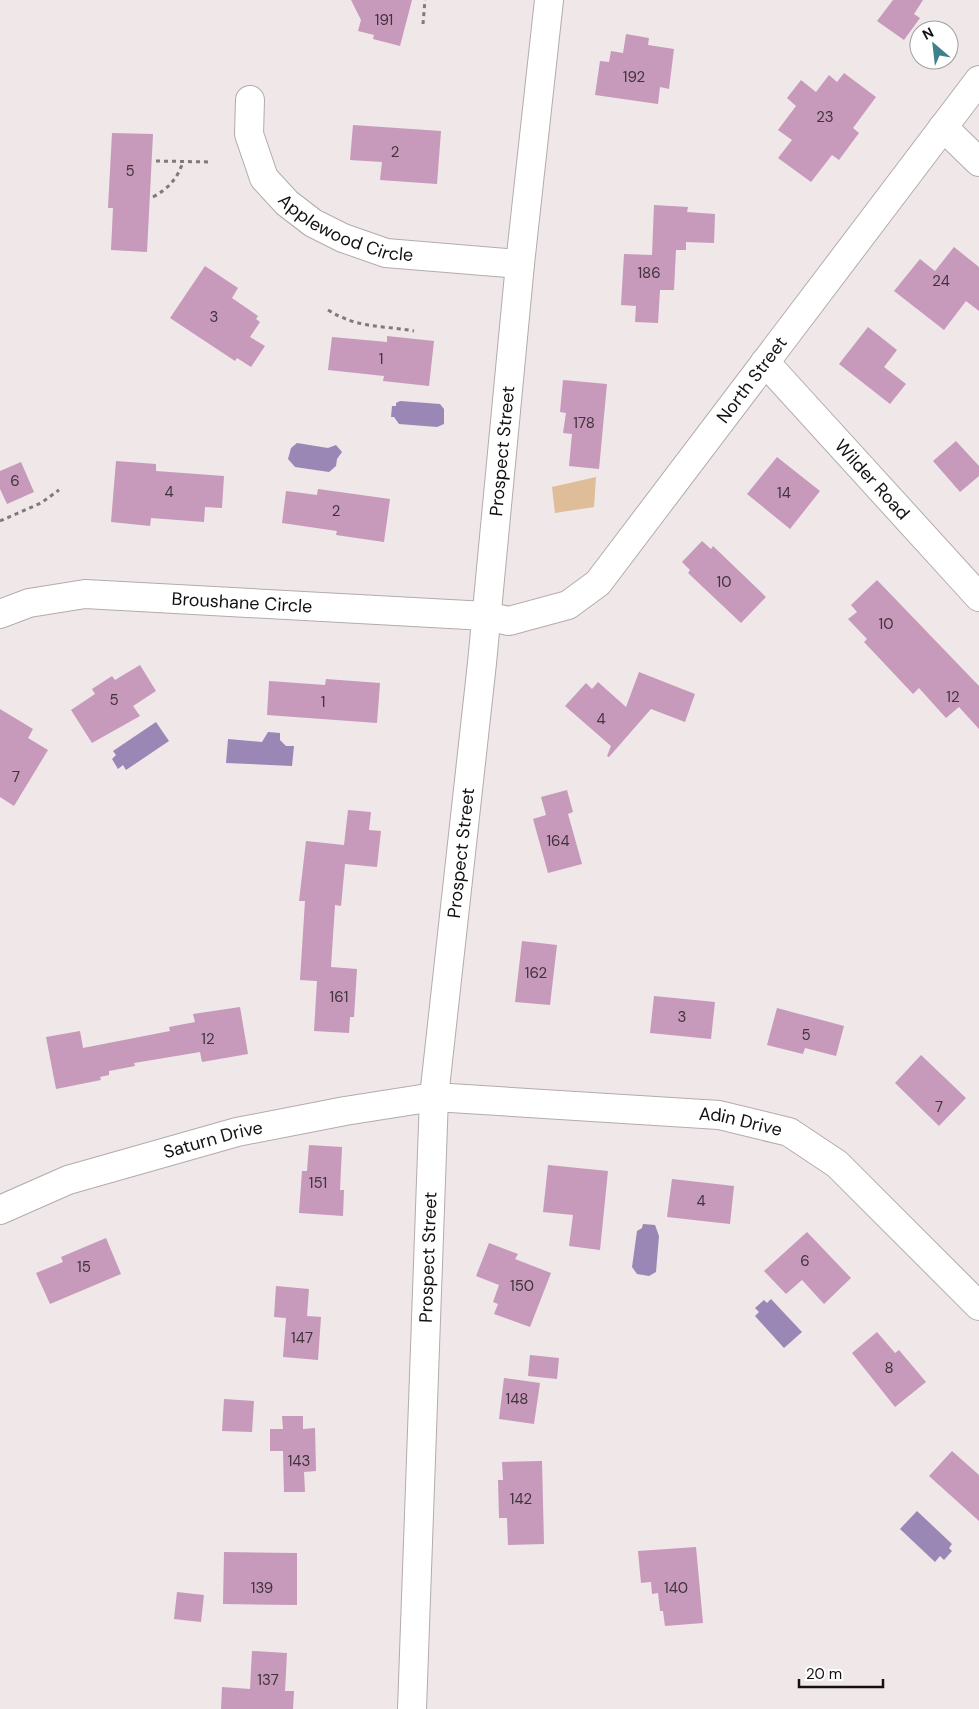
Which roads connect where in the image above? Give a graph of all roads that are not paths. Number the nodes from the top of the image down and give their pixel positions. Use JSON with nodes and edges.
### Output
{"nodes":[{"id":1,"x":549,"y":0,"type":"edge"},
{"id":2,"x":979,"y":80,"type":"edge"},
{"id":3,"x":250,"y":100,"type":"dead end"},
{"id":4,"x":943,"y":127,"type":"junction"},
{"id":5,"x":979,"y":162,"type":"edge"},
{"id":6,"x":520,"y":264,"type":"junction"},
{"id":7,"x":765,"y":362,"type":"junction"},
{"id":8,"x":979,"y":597,"type":"edge"},
{"id":9,"x":0,"y":614,"type":"edge"},
{"id":10,"x":486,"y":616,"type":"junction"},
{"id":11,"x":434,"y":1097,"type":"junction"},
{"id":12,"x":0,"y":1210,"type":"edge"},
{"id":13,"x":979,"y":1306,"type":"edge"},
{"id":14,"x":412,"y":1709,"type":"edge"}],
"edges":[{"from":1,"to":6,"type":"street","name":"Prospect Street"},
{"from":2,"to":4,"type":"street","name":"North Street"},
{"from":3,"to":6,"type":"street","name":"Applewood Circle"},
{"from":4,"to":5,"type":"street"},
{"from":4,"to":7,"type":"street","name":"North Street"},
{"from":6,"to":10,"type":"street","name":"Prospect Street"},
{"from":7,"to":8,"type":"street","name":"Wilder Road"},
{"from":7,"to":10,"type":"street","name":"North Street"},
{"from":9,"to":10,"type":"street","name":"Broushane Circle"},
{"from":10,"to":11,"type":"street","name":"Prospect Street"},
{"from":11,"to":12,"type":"street","name":"Saturn Drive"},
{"from":11,"to":13,"type":"street","name":"Adin Drive"},
{"from":11,"to":14,"type":"street","name":"Prospect Street"}]}
